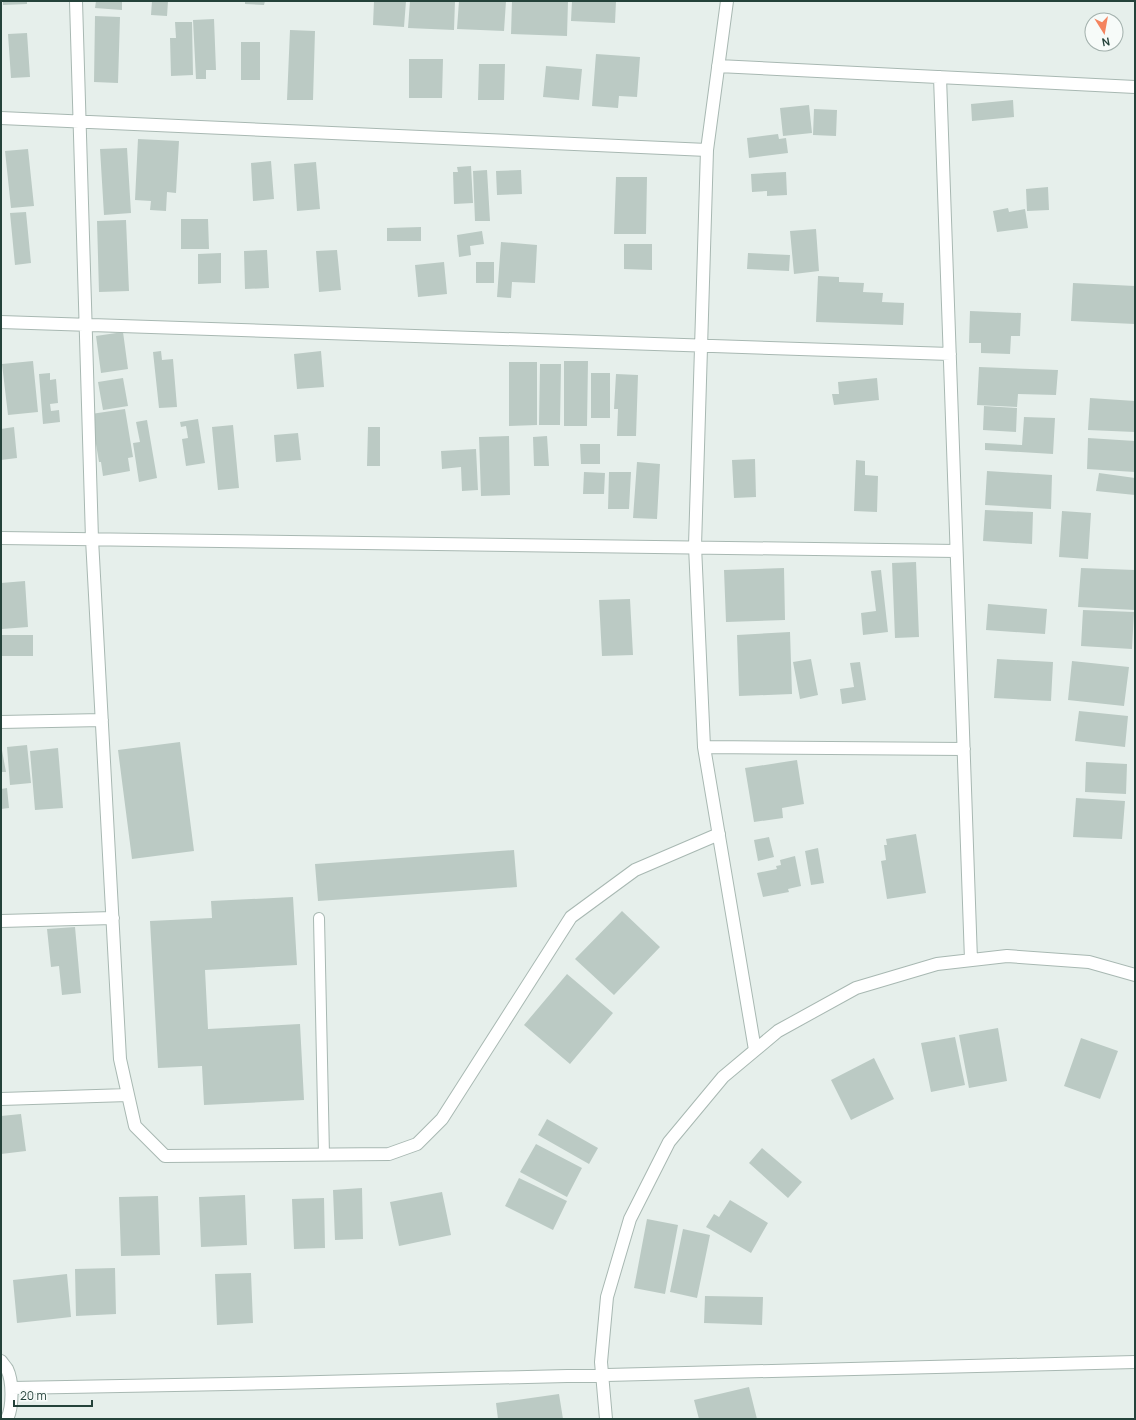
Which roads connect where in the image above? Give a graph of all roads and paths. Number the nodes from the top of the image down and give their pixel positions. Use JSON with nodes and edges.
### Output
{"nodes":[{"id":1,"x":76,"y":1,"type":"edge"},
{"id":2,"x":727,"y":1,"type":"edge"},
{"id":3,"x":718,"y":66,"type":"junction"},
{"id":4,"x":940,"y":77,"type":"junction"},
{"id":5,"x":1135,"y":87,"type":"edge"},
{"id":6,"x":1,"y":118,"type":"edge"},
{"id":7,"x":79,"y":122,"type":"junction"},
{"id":8,"x":707,"y":150,"type":"junction"},
{"id":9,"x":1,"y":322,"type":"edge"},
{"id":10,"x":85,"y":325,"type":"junction"},
{"id":11,"x":701,"y":345,"type":"junction"},
{"id":12,"x":950,"y":354,"type":"junction"},
{"id":13,"x":1,"y":538,"type":"edge"},
{"id":14,"x":92,"y":539,"type":"junction"},
{"id":15,"x":695,"y":546,"type":"junction"},
{"id":16,"x":956,"y":551,"type":"junction"},
{"id":17,"x":102,"y":720,"type":"junction"},
{"id":18,"x":1,"y":722,"type":"edge"},
{"id":19,"x":704,"y":747,"type":"junction"},
{"id":20,"x":964,"y":749,"type":"junction"},
{"id":21,"x":719,"y":834,"type":"junction"},
{"id":22,"x":113,"y":918,"type":"junction"},
{"id":23,"x":319,"y":918,"type":"dead end"},
{"id":24,"x":1,"y":921,"type":"edge"},
{"id":25,"x":971,"y":960,"type":"junction"},
{"id":26,"x":1135,"y":975,"type":"edge"},
{"id":27,"x":755,"y":1050,"type":"junction"},
{"id":28,"x":128,"y":1095,"type":"junction"},
{"id":29,"x":1,"y":1099,"type":"edge"},
{"id":30,"x":324,"y":1155,"type":"junction"},
{"id":31,"x":1,"y":1361,"type":"edge"},
{"id":32,"x":1135,"y":1362,"type":"edge"},
{"id":33,"x":602,"y":1375,"type":"junction"},
{"id":34,"x":12,"y":1388,"type":"junction"},
{"id":35,"x":7,"y":1419,"type":"edge"},
{"id":36,"x":606,"y":1419,"type":"edge"}],
"edges":[{"from":1,"to":7,"type":"street"},
{"from":2,"to":3,"type":"street"},
{"from":3,"to":4,"type":"street"},
{"from":3,"to":8,"type":"street"},
{"from":4,"to":5,"type":"street"},
{"from":4,"to":12,"type":"street"},
{"from":6,"to":7,"type":"street"},
{"from":7,"to":8,"type":"street"},
{"from":7,"to":10,"type":"street"},
{"from":8,"to":11,"type":"street"},
{"from":9,"to":10,"type":"street"},
{"from":10,"to":11,"type":"street"},
{"from":10,"to":14,"type":"street"},
{"from":11,"to":12,"type":"street"},
{"from":11,"to":15,"type":"street"},
{"from":12,"to":16,"type":"street"},
{"from":13,"to":14,"type":"street"},
{"from":14,"to":15,"type":"street"},
{"from":14,"to":17,"type":"street"},
{"from":15,"to":16,"type":"street"},
{"from":15,"to":19,"type":"street"},
{"from":16,"to":20,"type":"street"},
{"from":17,"to":18,"type":"street"},
{"from":17,"to":22,"type":"street"},
{"from":19,"to":20,"type":"street"},
{"from":19,"to":21,"type":"street"},
{"from":20,"to":25,"type":"street"},
{"from":21,"to":27,"type":"street"},
{"from":21,"to":30,"type":"street"},
{"from":22,"to":24,"type":"street"},
{"from":22,"to":28,"type":"street"},
{"from":23,"to":30,"type":"lane"},
{"from":25,"to":26,"type":"street"},
{"from":25,"to":27,"type":"street"},
{"from":27,"to":33,"type":"street"},
{"from":28,"to":29,"type":"street"},
{"from":28,"to":30,"type":"street"},
{"from":31,"to":34,"type":"street"},
{"from":32,"to":33,"type":"street"},
{"from":33,"to":34,"type":"street"},
{"from":33,"to":36,"type":"street"},
{"from":34,"to":35,"type":"street"}]}
